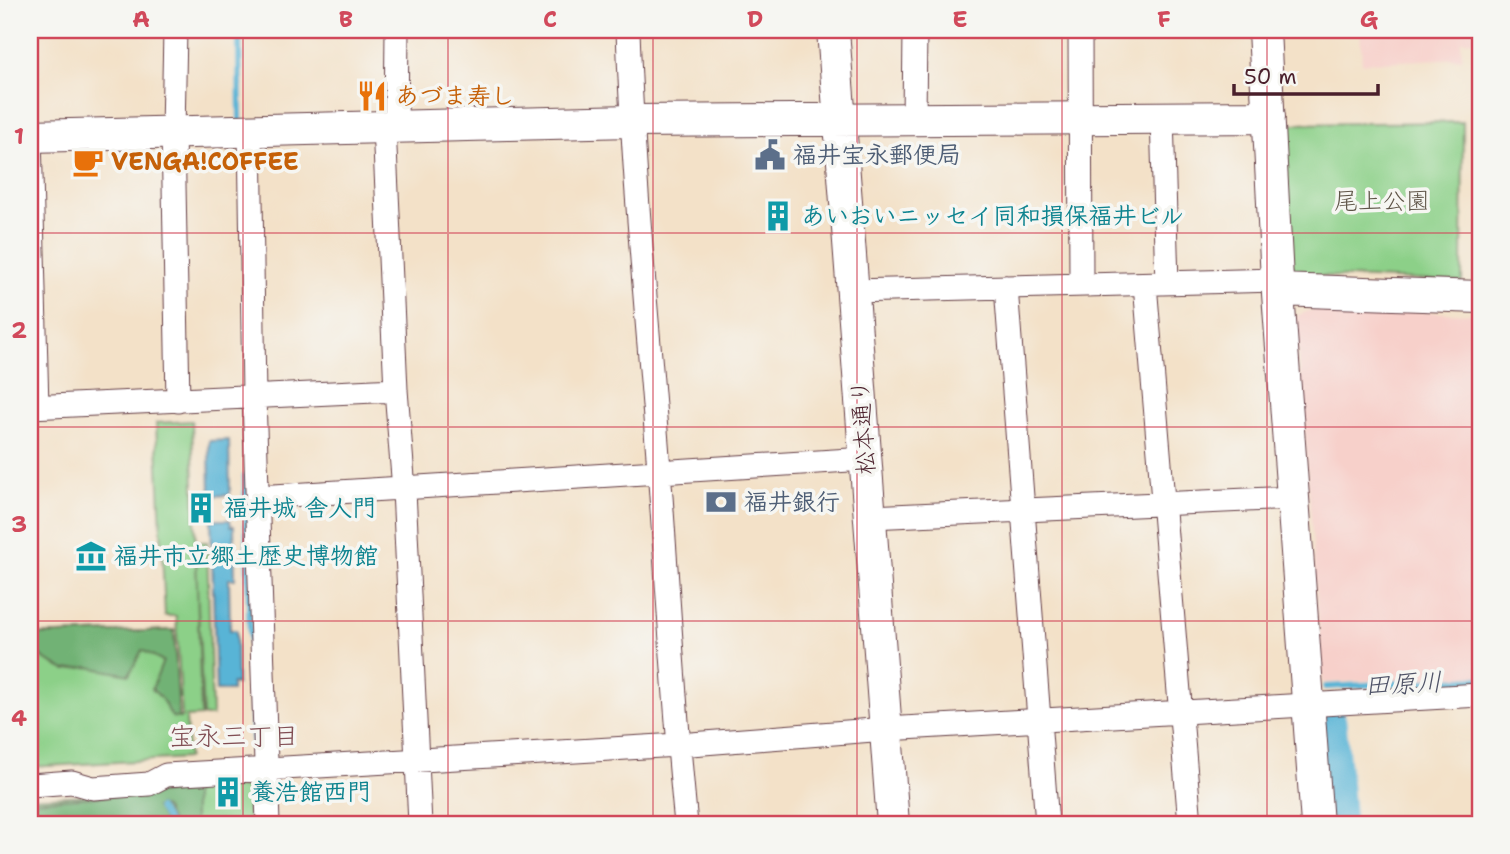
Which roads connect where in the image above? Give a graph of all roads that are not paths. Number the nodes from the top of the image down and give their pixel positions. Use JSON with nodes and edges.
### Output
{"nodes":[{"id":1,"x":175,"y":30,"type":"edge"},
{"id":2,"x":397,"y":30,"type":"edge"},
{"id":3,"x":628,"y":30,"type":"edge"},
{"id":4,"x":834,"y":30,"type":"edge"},
{"id":5,"x":915,"y":30,"type":"edge"},
{"id":6,"x":1080,"y":30,"type":"edge"},
{"id":7,"x":1264,"y":30,"type":"edge"},
{"id":8,"x":1162,"y":116,"type":"junction"},
{"id":9,"x":1269,"y":117,"type":"junction"},
{"id":10,"x":914,"y":118,"type":"junction"},
{"id":11,"x":1080,"y":118,"type":"junction"},
{"id":12,"x":840,"y":120,"type":"junction"},
{"id":13,"x":631,"y":121,"type":"junction"},
{"id":14,"x":390,"y":126,"type":"junction"},
{"id":15,"x":241,"y":130,"type":"junction"},
{"id":16,"x":173,"y":131,"type":"junction"},
{"id":17,"x":30,"y":136,"type":"edge"},
{"id":18,"x":1156,"y":284,"type":"junction"},
{"id":19,"x":1081,"y":285,"type":"junction"},
{"id":20,"x":1277,"y":285,"type":"junction"},
{"id":21,"x":1006,"y":287,"type":"junction"},
{"id":22,"x":853,"y":291,"type":"junction"},
{"id":23,"x":1480,"y":298,"type":"edge"},
{"id":24,"x":396,"y":390,"type":"junction"},
{"id":25,"x":254,"y":397,"type":"junction"},
{"id":26,"x":178,"y":401,"type":"junction"},
{"id":27,"x":33,"y":407,"type":"edge"},
{"id":28,"x":866,"y":458,"type":"junction"},
{"id":29,"x":659,"y":472,"type":"junction"},
{"id":30,"x":404,"y":490,"type":"junction"},
{"id":31,"x":258,"y":497,"type":"junction"},
{"id":32,"x":1293,"y":498,"type":"junction"},
{"id":33,"x":1164,"y":503,"type":"junction"},
{"id":34,"x":1023,"y":510,"type":"junction"},
{"id":35,"x":870,"y":517,"type":"junction"},
{"id":36,"x":1480,"y":695,"type":"edge"},
{"id":37,"x":1307,"y":705,"type":"junction"},
{"id":38,"x":1181,"y":712,"type":"junction"},
{"id":39,"x":1039,"y":720,"type":"junction"},
{"id":40,"x":886,"y":729,"type":"junction"},
{"id":41,"x":678,"y":745,"type":"junction"},
{"id":42,"x":418,"y":761,"type":"junction"},
{"id":43,"x":265,"y":769,"type":"junction"},
{"id":44,"x":30,"y":785,"type":"edge"},
{"id":45,"x":268,"y":824,"type":"edge"},
{"id":46,"x":420,"y":824,"type":"edge"},
{"id":47,"x":686,"y":824,"type":"edge"},
{"id":48,"x":893,"y":824,"type":"edge"},
{"id":49,"x":1047,"y":824,"type":"edge"},
{"id":50,"x":1190,"y":824,"type":"edge"},
{"id":51,"x":1317,"y":824,"type":"edge"}],
"edges":[{"from":1,"to":16,"type":"street"},
{"from":2,"to":14,"type":"street"},
{"from":3,"to":13,"type":"street"},
{"from":4,"to":12,"type":"street","name":"松本通り"},
{"from":5,"to":10,"type":"street"},
{"from":6,"to":11,"type":"street"},
{"from":7,"to":9,"type":"street"},
{"from":8,"to":9,"type":"street"},
{"from":8,"to":11,"type":"street"},
{"from":8,"to":18,"type":"street"},
{"from":9,"to":20,"type":"street"},
{"from":10,"to":11,"type":"street"},
{"from":10,"to":12,"type":"street"},
{"from":11,"to":19,"type":"street"},
{"from":12,"to":13,"type":"street"},
{"from":12,"to":22,"type":"street","name":"松本通り"},
{"from":13,"to":14,"type":"street"},
{"from":13,"to":29,"type":"street"},
{"from":14,"to":15,"type":"street"},
{"from":14,"to":24,"type":"street"},
{"from":15,"to":16,"type":"street"},
{"from":15,"to":25,"type":"street"},
{"from":16,"to":17,"type":"street"},
{"from":16,"to":26,"type":"street"},
{"from":17,"to":27,"type":"street"},
{"from":18,"to":19,"type":"street"},
{"from":18,"to":20,"type":"street"},
{"from":18,"to":33,"type":"street"},
{"from":19,"to":21,"type":"street"},
{"from":20,"to":23,"type":"street"},
{"from":20,"to":32,"type":"street"},
{"from":21,"to":22,"type":"street"},
{"from":21,"to":34,"type":"street"},
{"from":22,"to":28,"type":"street","name":"松本通り"},
{"from":24,"to":25,"type":"street"},
{"from":24,"to":30,"type":"street"},
{"from":25,"to":26,"type":"street"},
{"from":25,"to":31,"type":"street"},
{"from":26,"to":27,"type":"street"},
{"from":28,"to":29,"type":"street"},
{"from":28,"to":35,"type":"street","name":"松本通り"},
{"from":29,"to":30,"type":"street"},
{"from":29,"to":41,"type":"street"},
{"from":30,"to":31,"type":"street"},
{"from":30,"to":42,"type":"street"},
{"from":31,"to":43,"type":"street"},
{"from":32,"to":33,"type":"street"},
{"from":32,"to":37,"type":"street"},
{"from":33,"to":34,"type":"street"},
{"from":33,"to":38,"type":"street"},
{"from":34,"to":35,"type":"street"},
{"from":34,"to":39,"type":"street"},
{"from":35,"to":40,"type":"street","name":"松本通り"},
{"from":36,"to":37,"type":"street"},
{"from":37,"to":38,"type":"street"},
{"from":37,"to":51,"type":"street"},
{"from":38,"to":39,"type":"street"},
{"from":38,"to":50,"type":"street"},
{"from":39,"to":40,"type":"street"},
{"from":39,"to":49,"type":"street"},
{"from":40,"to":41,"type":"street"},
{"from":40,"to":48,"type":"street","name":"松本通り"},
{"from":41,"to":42,"type":"street"},
{"from":41,"to":47,"type":"street"},
{"from":42,"to":43,"type":"street"},
{"from":42,"to":46,"type":"street"},
{"from":43,"to":44,"type":"street"},
{"from":43,"to":45,"type":"street"}]}
